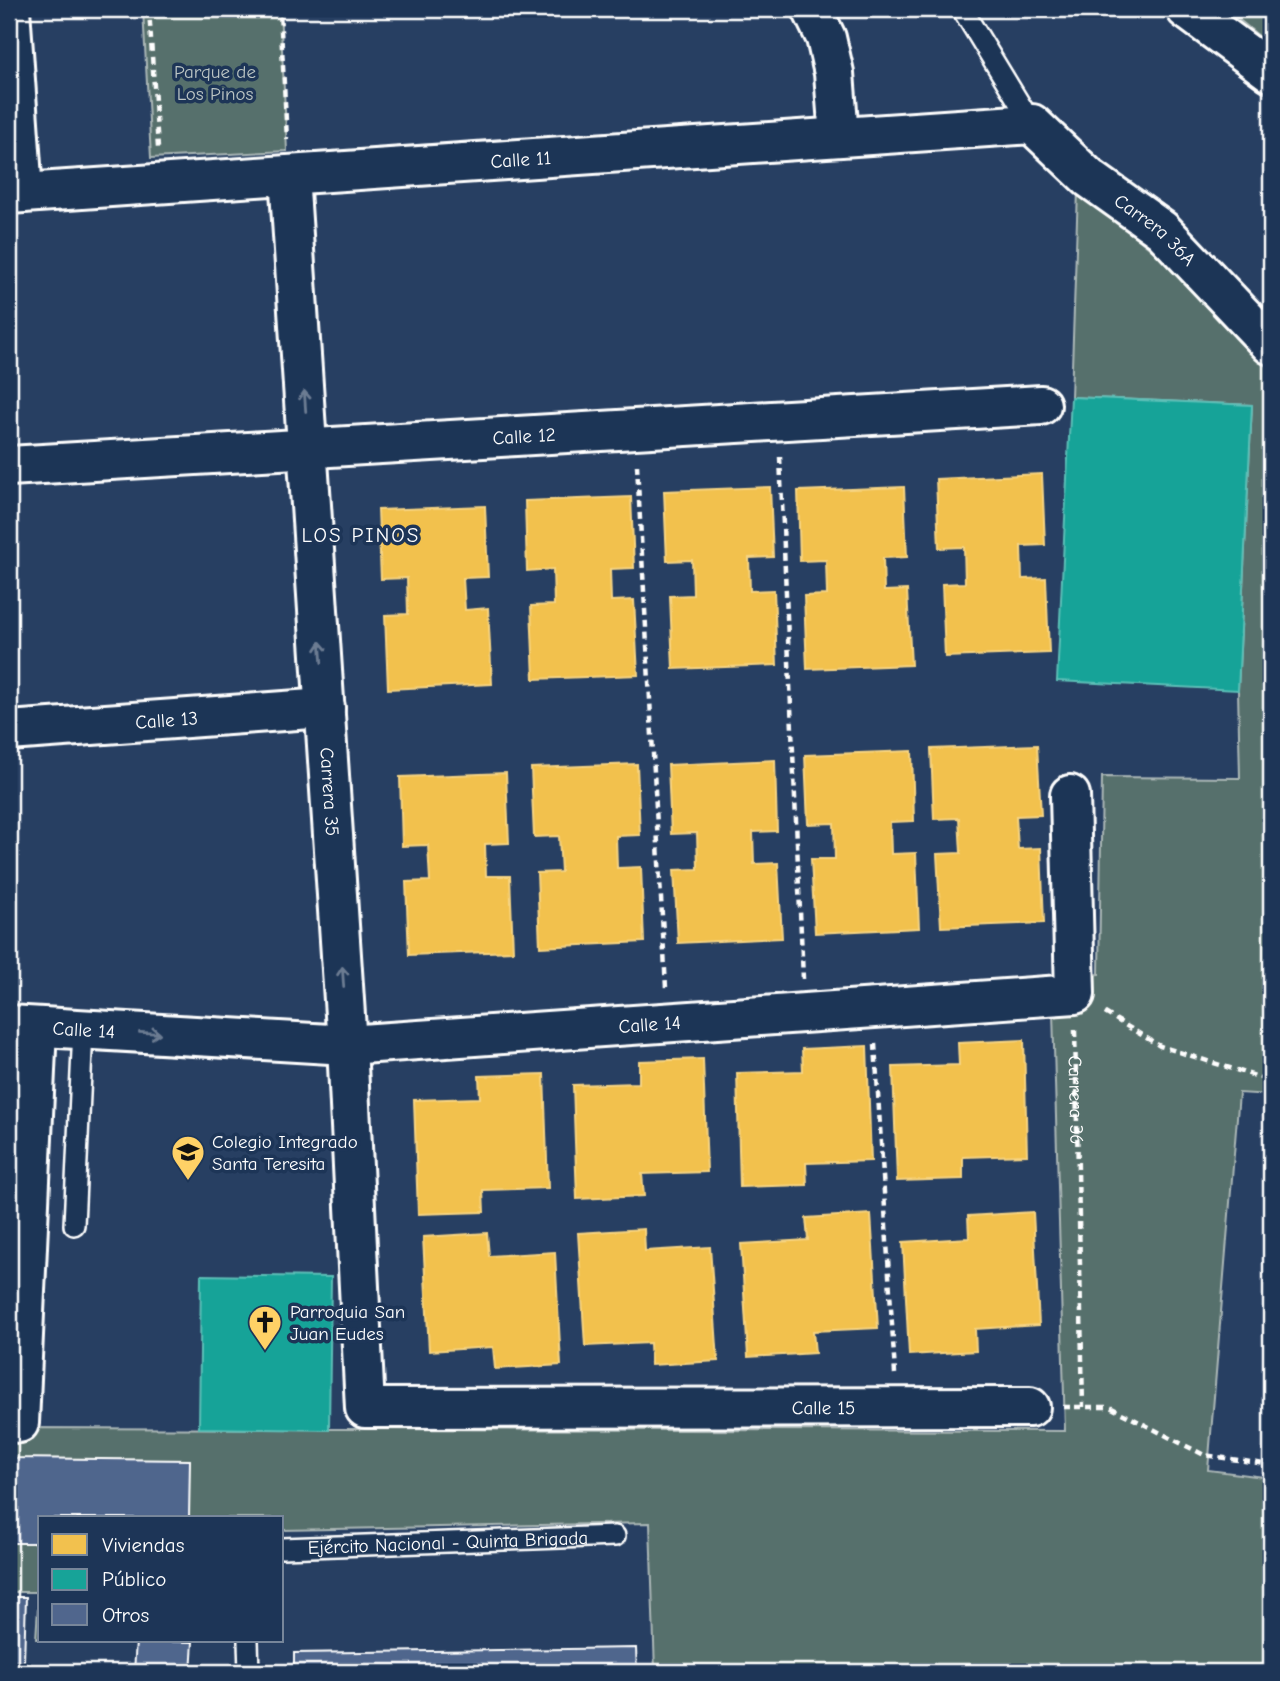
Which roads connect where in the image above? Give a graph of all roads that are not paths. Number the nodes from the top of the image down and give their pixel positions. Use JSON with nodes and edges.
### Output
{"nodes":[{"id":1,"x":10,"y":9,"type":"edge"},
{"id":2,"x":812,"y":9,"type":"edge"},
{"id":3,"x":962,"y":9,"type":"edge"},
{"id":4,"x":1186,"y":9,"type":"edge"},
{"id":5,"x":1271,"y":72,"type":"edge"},
{"id":6,"x":1032,"y":124,"type":"junction"},
{"id":7,"x":839,"y":137,"type":"junction"},
{"id":8,"x":289,"y":175,"type":"junction"},
{"id":9,"x":16,"y":193,"type":"edge"},
{"id":10,"x":1271,"y":345,"type":"edge"},
{"id":11,"x":1041,"y":405,"type":"dead end"},
{"id":12,"x":308,"y":449,"type":"junction"},
{"id":13,"x":9,"y":466,"type":"edge"},
{"id":14,"x":325,"y":708,"type":"junction"},
{"id":15,"x":9,"y":731,"type":"edge"},
{"id":16,"x":1070,"y":795,"type":"dead end"},
{"id":17,"x":23,"y":1026,"type":"edge"},
{"id":18,"x":83,"y":1030,"type":"junction"},
{"id":19,"x":347,"y":1045,"type":"junction"},
{"id":20,"x":74,"y":1226,"type":"dead end"},
{"id":21,"x":1030,"y":1407,"type":"road end"},
{"id":22,"x":365,"y":1408,"type":"joint"},
{"id":23,"x":19,"y":1423,"type":"dead end"},
{"id":24,"x":615,"y":1536,"type":"dead end"},
{"id":25,"x":284,"y":1548,"type":"edge"},
{"id":26,"x":248,"y":1642,"type":"edge"},
{"id":27,"x":249,"y":1672,"type":"edge"}],
"edges":[{"from":1,"to":9,"type":"street"},
{"from":2,"to":7,"type":"street"},
{"from":3,"to":6,"type":"lane"},
{"from":4,"to":5,"type":"street"},
{"from":6,"to":7,"type":"street","name":"Calle 11"},
{"from":6,"to":10,"type":"street","name":"Carrera 36A"},
{"from":7,"to":8,"type":"street","name":"Calle 11"},
{"from":8,"to":9,"type":"street","name":"Calle 11"},
{"from":12,"to":8,"type":"street","name":"Carrera 35","one_way":true},
{"from":11,"to":12,"type":"street","name":"Calle 12"},
{"from":12,"to":13,"type":"street","name":"Calle 12"},
{"from":14,"to":12,"type":"street","name":"Carrera 35","one_way":true},
{"from":14,"to":15,"type":"street","name":"Calle 13"},
{"from":19,"to":14,"type":"street","name":"Carrera 35","one_way":true},
{"from":16,"to":19,"type":"street","name":"Calle 14"},
{"from":17,"to":18,"type":"street","name":"Calle 14"},
{"from":17,"to":23,"type":"street"},
{"from":18,"to":19,"type":"street","name":"Calle 14","one_way":true},
{"from":18,"to":20,"type":"lane"},
{"from":19,"to":22,"type":"street","name":"Carrera 35"},
{"from":21,"to":22,"type":"street","name":"Calle 15"},
{"from":24,"to":25,"type":"lane","name":"Ejército Nacional - Quinta Brigada"},
{"from":26,"to":27,"type":"lane"}]}
